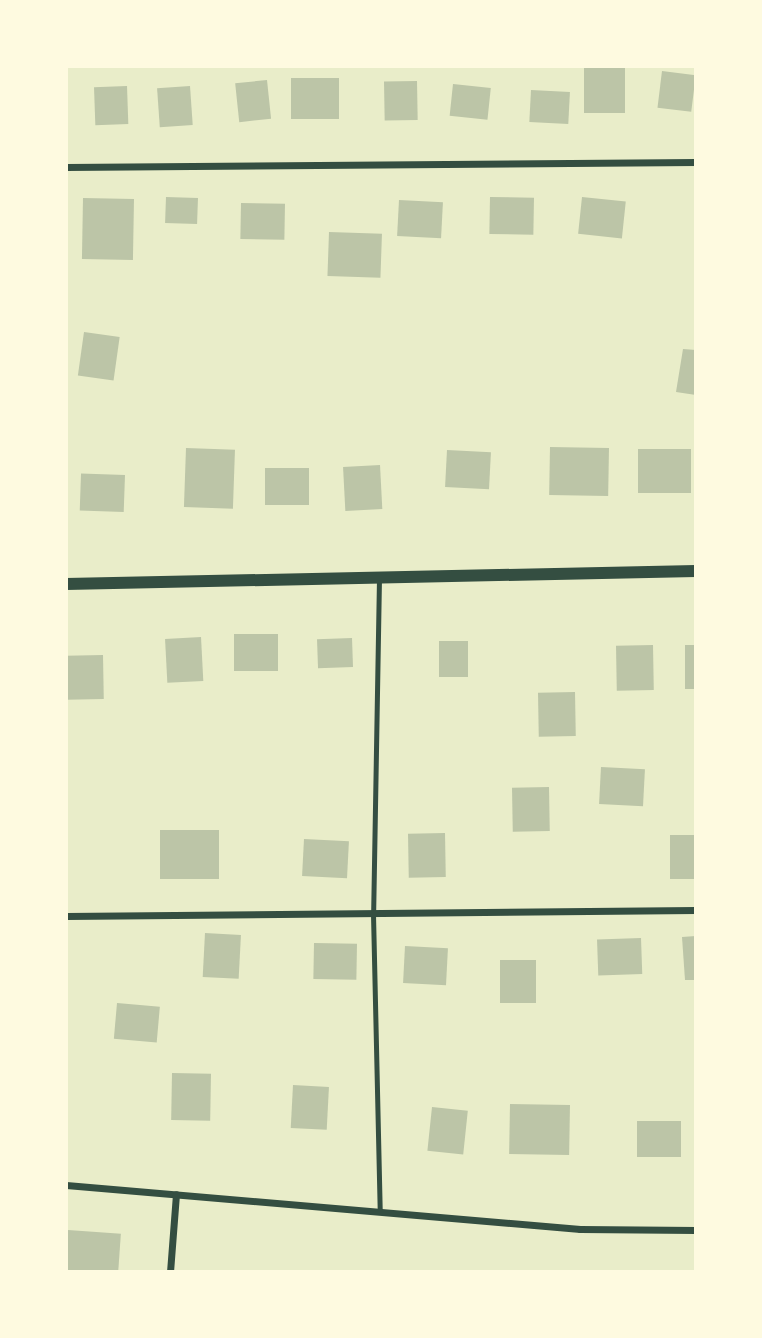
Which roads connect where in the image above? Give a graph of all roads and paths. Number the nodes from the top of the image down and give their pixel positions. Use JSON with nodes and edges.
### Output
{"nodes":[{"id":1,"x":695,"y":162,"type":"edge"},
{"id":2,"x":66,"y":167,"type":"edge"},
{"id":3,"x":695,"y":571,"type":"edge"},
{"id":4,"x":379,"y":578,"type":"junction"},
{"id":5,"x":66,"y":584,"type":"edge"},
{"id":6,"x":695,"y":910,"type":"edge"},
{"id":7,"x":373,"y":914,"type":"junction"},
{"id":8,"x":66,"y":916,"type":"edge"},
{"id":9,"x":66,"y":1185,"type":"edge"},
{"id":10,"x":176,"y":1194,"type":"junction"},
{"id":11,"x":380,"y":1212,"type":"junction"},
{"id":12,"x":695,"y":1230,"type":"edge"},
{"id":13,"x":170,"y":1272,"type":"edge"}],
"edges":[{"from":1,"to":2,"type":"street"},
{"from":3,"to":4,"type":"street"},
{"from":4,"to":5,"type":"street"},
{"from":4,"to":7,"type":"lane"},
{"from":6,"to":7,"type":"street"},
{"from":7,"to":8,"type":"street"},
{"from":7,"to":11,"type":"lane"},
{"from":9,"to":10,"type":"street"},
{"from":10,"to":11,"type":"street"},
{"from":10,"to":13,"type":"street"},
{"from":11,"to":12,"type":"street"}]}
